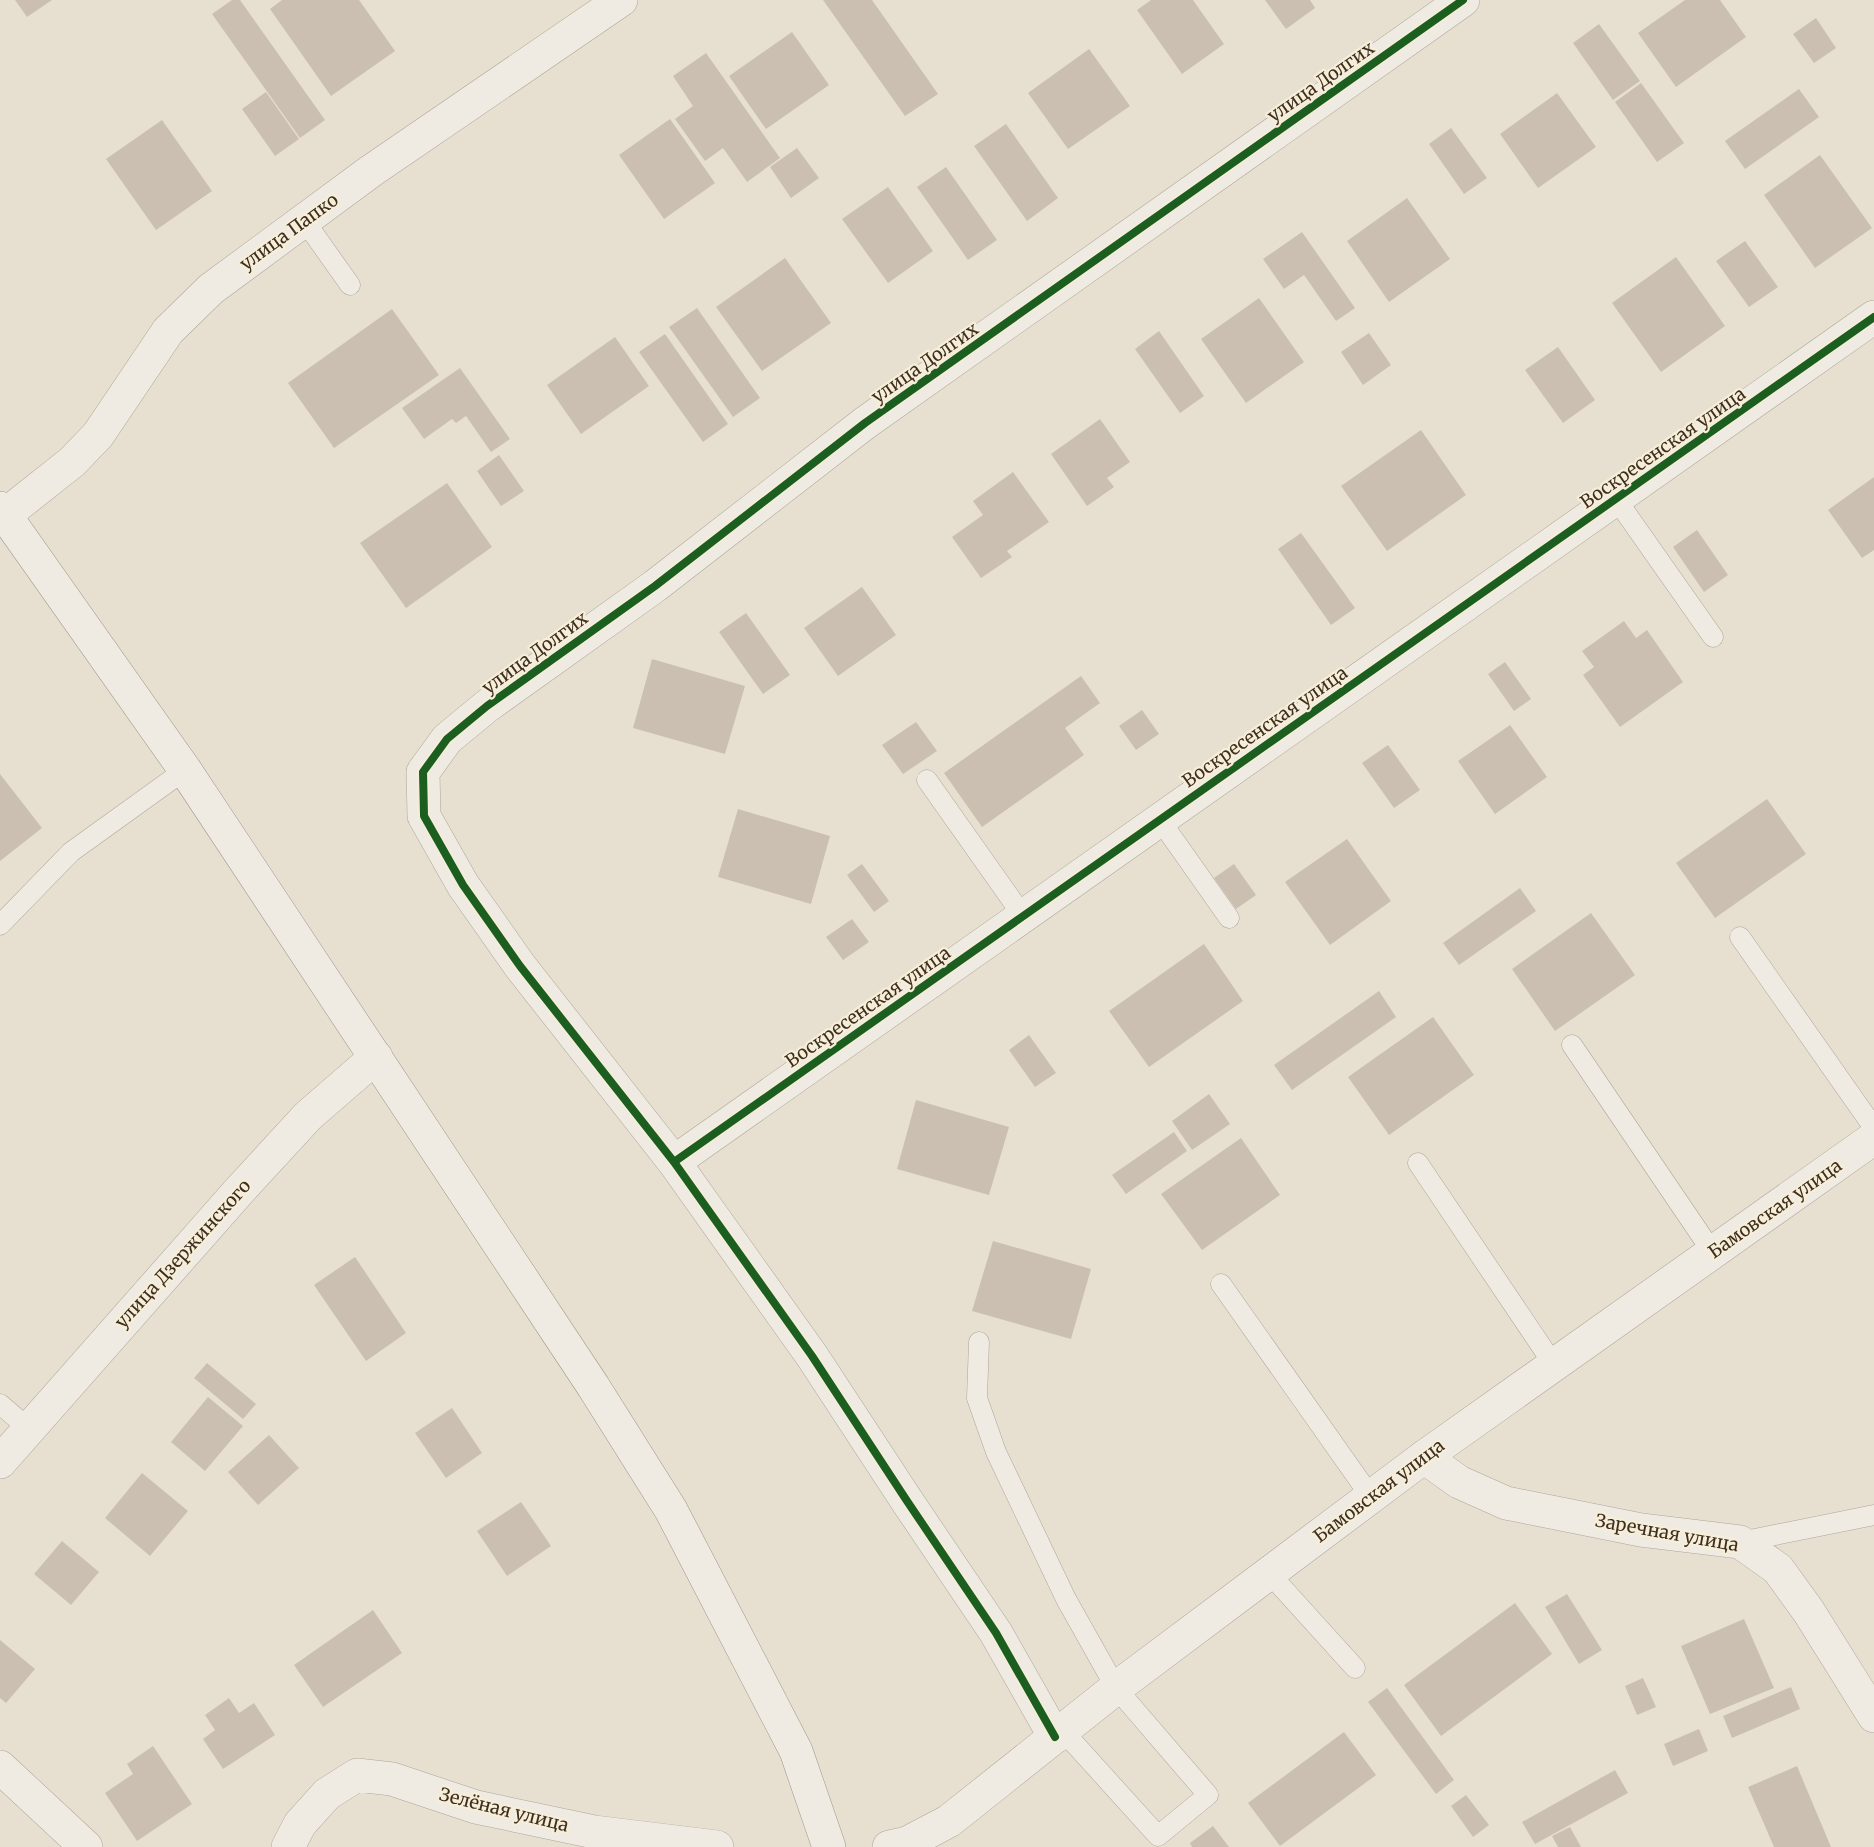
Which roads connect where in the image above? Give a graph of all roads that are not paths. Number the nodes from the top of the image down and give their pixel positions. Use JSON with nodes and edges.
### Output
{"nodes":[{"id":1,"x":621,"y":0,"type":"edge"},
{"id":2,"x":1463,"y":0,"type":"edge"},
{"id":3,"x":304,"y":220,"type":"junction"},
{"id":4,"x":350,"y":285,"type":"dead end"},
{"id":5,"x":1874,"y":317,"type":"edge"},
{"id":6,"x":1616,"y":499,"type":"junction"},
{"id":7,"x":2,"y":512,"type":"edge"},
{"id":8,"x":1713,"y":637,"type":"dead end"},
{"id":9,"x":185,"y":770,"type":"junction"},
{"id":10,"x":927,"y":780,"type":"dead end"},
{"id":11,"x":1160,"y":820,"type":"junction"},
{"id":12,"x":1023,"y":916,"type":"junction"},
{"id":13,"x":1229,"y":918,"type":"dead end"},
{"id":14,"x":0,"y":925,"type":"edge"},
{"id":15,"x":1740,"y":937,"type":"dead end"},
{"id":16,"x":1572,"y":1045,"type":"dead end"},
{"id":17,"x":376,"y":1057,"type":"junction"},
{"id":18,"x":1874,"y":1128,"type":"edge"},
{"id":19,"x":1874,"y":1138,"type":"edge"},
{"id":20,"x":674,"y":1162,"type":"junction"},
{"id":21,"x":1418,"y":1163,"type":"dead end"},
{"id":22,"x":1713,"y":1252,"type":"junction"},
{"id":23,"x":1221,"y":1284,"type":"dead end"},
{"id":24,"x":979,"y":1342,"type":"dead end"},
{"id":25,"x":1554,"y":1365,"type":"junction"},
{"id":26,"x":0,"y":1404,"type":"edge"},
{"id":27,"x":29,"y":1429,"type":"junction"},
{"id":28,"x":1424,"y":1457,"type":"junction"},
{"id":29,"x":0,"y":1462,"type":"edge"},
{"id":30,"x":1371,"y":1497,"type":"junction"},
{"id":31,"x":1874,"y":1515,"type":"edge"},
{"id":32,"x":1740,"y":1542,"type":"junction"},
{"id":33,"x":1269,"y":1573,"type":"junction"},
{"id":34,"x":1355,"y":1668,"type":"dead end"},
{"id":35,"x":1116,"y":1688,"type":"junction"},
{"id":36,"x":1874,"y":1716,"type":"edge"},
{"id":37,"x":1059,"y":1734,"type":"junction"},
{"id":38,"x":0,"y":1767,"type":"edge"},
{"id":39,"x":673,"y":1844,"type":"edge"},
{"id":40,"x":86,"y":1847,"type":"edge"},
{"id":41,"x":288,"y":1847,"type":"edge"},
{"id":42,"x":717,"y":1847,"type":"edge"},
{"id":43,"x":829,"y":1847,"type":"edge"},
{"id":44,"x":889,"y":1847,"type":"edge"}],
"edges":[{"from":1,"to":3,"type":"street","name":"улица Папко"},
{"from":2,"to":20,"type":"street","name":"улица Долгих"},
{"from":3,"to":4,"type":"lane"},
{"from":3,"to":7,"type":"street","name":"улица Папко"},
{"from":5,"to":6,"type":"street","name":"Воскресенская улица"},
{"from":6,"to":8,"type":"lane"},
{"from":6,"to":11,"type":"street","name":"Воскресенская улица"},
{"from":7,"to":9,"type":"street"},
{"from":9,"to":14,"type":"lane"},
{"from":9,"to":17,"type":"street"},
{"from":10,"to":12,"type":"lane"},
{"from":11,"to":12,"type":"street","name":"Воскресенская улица"},
{"from":11,"to":13,"type":"lane"},
{"from":12,"to":20,"type":"street","name":"Воскресенская улица"},
{"from":15,"to":18,"type":"lane"},
{"from":16,"to":22,"type":"lane"},
{"from":17,"to":27,"type":"street","name":"улица Дзержинского"},
{"from":17,"to":43,"type":"street"},
{"from":19,"to":22,"type":"street","name":"Бамовская улица"},
{"from":20,"to":37,"type":"street"},
{"from":21,"to":25,"type":"lane"},
{"from":22,"to":25,"type":"street","name":"Бамовская улица"},
{"from":23,"to":30,"type":"lane"},
{"from":24,"to":35,"type":"lane"},
{"from":25,"to":28,"type":"street","name":"Бамовская улица"},
{"from":26,"to":27,"type":"lane"},
{"from":27,"to":29,"type":"street","name":"улица Дзержинского"},
{"from":28,"to":30,"type":"street","name":"Бамовская улица"},
{"from":28,"to":32,"type":"street","name":"Заречная улица"},
{"from":30,"to":33,"type":"street","name":"Бамовская улица"},
{"from":31,"to":32,"type":"lane"},
{"from":32,"to":36,"type":"street","name":"Заречная улица"},
{"from":33,"to":34,"type":"lane"},
{"from":33,"to":35,"type":"street","name":"Бамовская улица"},
{"from":35,"to":37,"type":"street","name":"Бамовская улица"},
{"from":35,"to":37,"type":"lane"},
{"from":37,"to":44,"type":"street","name":"Бамовская улица"},
{"from":38,"to":40,"type":"street"},
{"from":39,"to":41,"type":"street","name":"Зелёная улица"},
{"from":39,"to":42,"type":"street","name":"Зелёная улица"}]}
